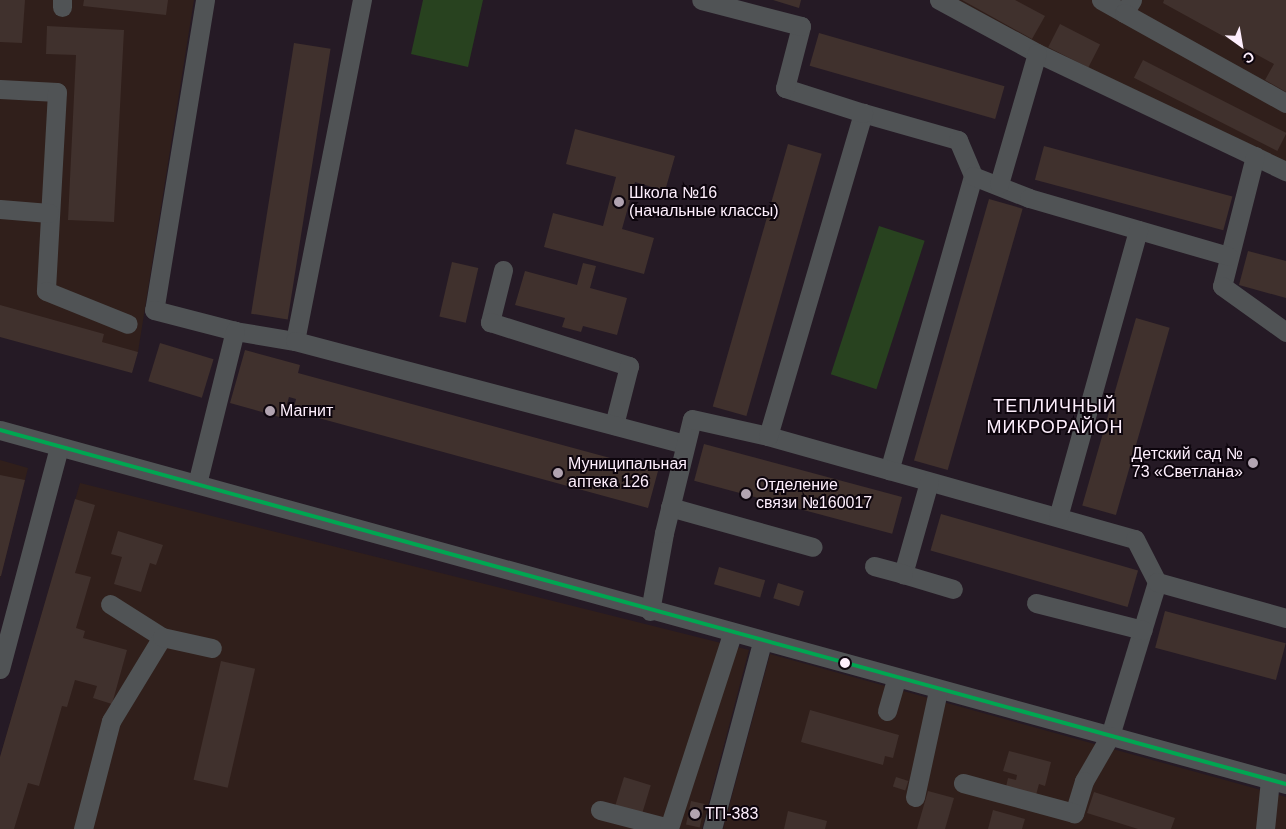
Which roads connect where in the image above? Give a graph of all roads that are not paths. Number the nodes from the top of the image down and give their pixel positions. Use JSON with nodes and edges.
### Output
{"nodes":[{"id":1,"x":205,"y":0,"type":"edge"},
{"id":2,"x":362,"y":0,"type":"edge"},
{"id":3,"x":701,"y":0,"type":"edge"},
{"id":4,"x":939,"y":0,"type":"edge"},
{"id":5,"x":1101,"y":0,"type":"edge"},
{"id":6,"x":1128,"y":6,"type":"edge"},
{"id":7,"x":1037,"y":53,"type":"junction"},
{"id":8,"x":0,"y":89,"type":"edge"},
{"id":9,"x":1286,"y":103,"type":"edge"},
{"id":10,"x":863,"y":113,"type":"junction"},
{"id":11,"x":1255,"y":156,"type":"junction"},
{"id":12,"x":1286,"y":171,"type":"edge"},
{"id":13,"x":973,"y":176,"type":"junction"},
{"id":14,"x":999,"y":184,"type":"junction"},
{"id":15,"x":0,"y":209,"type":"edge"},
{"id":16,"x":49,"y":213,"type":"junction"},
{"id":17,"x":1138,"y":230,"type":"junction"},
{"id":18,"x":1228,"y":256,"type":"junction"},
{"id":19,"x":503,"y":270,"type":"dead end"},
{"id":20,"x":128,"y":324,"type":"dead end"},
{"id":21,"x":235,"y":332,"type":"junction"},
{"id":22,"x":1286,"y":332,"type":"edge"},
{"id":23,"x":296,"y":341,"type":"junction"},
{"id":24,"x":614,"y":425,"type":"junction"},
{"id":25,"x":0,"y":430,"type":"edge"},
{"id":26,"x":768,"y":436,"type":"junction"},
{"id":27,"x":685,"y":444,"type":"junction"},
{"id":28,"x":59,"y":447,"type":"junction"},
{"id":29,"x":888,"y":470,"type":"junction"},
{"id":30,"x":929,"y":482,"type":"junction"},
{"id":31,"x":198,"y":484,"type":"junction"},
{"id":32,"x":670,"y":507,"type":"junction"},
{"id":33,"x":1058,"y":518,"type":"junction"},
{"id":34,"x":813,"y":547,"type":"dead end"},
{"id":35,"x":874,"y":566,"type":"dead end"},
{"id":36,"x":903,"y":574,"type":"junction"},
{"id":37,"x":1157,"y":582,"type":"junction"},
{"id":38,"x":953,"y":589,"type":"dead end"},
{"id":39,"x":1036,"y":602,"type":"dead end"},
{"id":40,"x":110,"y":604,"type":"dead end"},
{"id":41,"x":650,"y":611,"type":"junction"},
{"id":42,"x":1286,"y":618,"type":"edge"},
{"id":43,"x":1143,"y":630,"type":"junction"},
{"id":44,"x":732,"y":634,"type":"junction"},
{"id":45,"x":162,"y":637,"type":"junction"},
{"id":46,"x":762,"y":642,"type":"junction"},
{"id":47,"x":212,"y":648,"type":"dead end"},
{"id":48,"x":0,"y":669,"type":"edge"},
{"id":49,"x":896,"y":679,"type":"junction"},
{"id":50,"x":938,"y":690,"type":"junction"},
{"id":51,"x":887,"y":711,"type":"dead end"},
{"id":52,"x":1110,"y":736,"type":"junction"},
{"id":53,"x":1278,"y":782,"type":"edge"},
{"id":54,"x":964,"y":783,"type":"dead end"},
{"id":55,"x":915,"y":797,"type":"dead end"},
{"id":56,"x":600,"y":810,"type":"dead end"},
{"id":57,"x":83,"y":829,"type":"edge"},
{"id":58,"x":712,"y":829,"type":"edge"},
{"id":59,"x":1265,"y":829,"type":"edge"}],
"edges":[{"from":1,"to":21,"type":"street"},
{"from":2,"to":23,"type":"street"},
{"from":3,"to":10,"type":"street"},
{"from":4,"to":7,"type":"street"},
{"from":5,"to":6,"type":"street"},
{"from":6,"to":9,"type":"street"},
{"from":7,"to":11,"type":"street"},
{"from":7,"to":14,"type":"street"},
{"from":8,"to":16,"type":"street"},
{"from":10,"to":13,"type":"street"},
{"from":10,"to":26,"type":"street"},
{"from":11,"to":12,"type":"street"},
{"from":11,"to":18,"type":"street"},
{"from":13,"to":14,"type":"street"},
{"from":13,"to":29,"type":"street"},
{"from":14,"to":17,"type":"street"},
{"from":15,"to":16,"type":"street"},
{"from":16,"to":20,"type":"street"},
{"from":17,"to":18,"type":"street"},
{"from":17,"to":33,"type":"street"},
{"from":18,"to":22,"type":"street"},
{"from":19,"to":24,"type":"street"},
{"from":21,"to":23,"type":"street"},
{"from":21,"to":31,"type":"street"},
{"from":23,"to":24,"type":"street"},
{"from":24,"to":27,"type":"street"},
{"from":25,"to":28,"type":"street"},
{"from":26,"to":27,"type":"street"},
{"from":26,"to":29,"type":"street"},
{"from":27,"to":32,"type":"street"},
{"from":28,"to":31,"type":"street"},
{"from":28,"to":48,"type":"street"},
{"from":29,"to":30,"type":"street"},
{"from":30,"to":33,"type":"street"},
{"from":30,"to":36,"type":"street"},
{"from":31,"to":41,"type":"street"},
{"from":32,"to":34,"type":"street"},
{"from":32,"to":41,"type":"street"},
{"from":33,"to":37,"type":"street"},
{"from":35,"to":36,"type":"street"},
{"from":36,"to":38,"type":"street"},
{"from":37,"to":42,"type":"street"},
{"from":37,"to":43,"type":"street"},
{"from":39,"to":43,"type":"street"},
{"from":40,"to":45,"type":"street"},
{"from":41,"to":44,"type":"street"},
{"from":43,"to":52,"type":"street"},
{"from":44,"to":46,"type":"street"},
{"from":44,"to":56,"type":"street"},
{"from":45,"to":47,"type":"street"},
{"from":45,"to":57,"type":"street"},
{"from":46,"to":49,"type":"street"},
{"from":46,"to":58,"type":"street"},
{"from":49,"to":50,"type":"street"},
{"from":49,"to":51,"type":"street"},
{"from":50,"to":52,"type":"street"},
{"from":50,"to":55,"type":"street"},
{"from":52,"to":53,"type":"street"},
{"from":52,"to":54,"type":"street"},
{"from":53,"to":59,"type":"street"}]}
